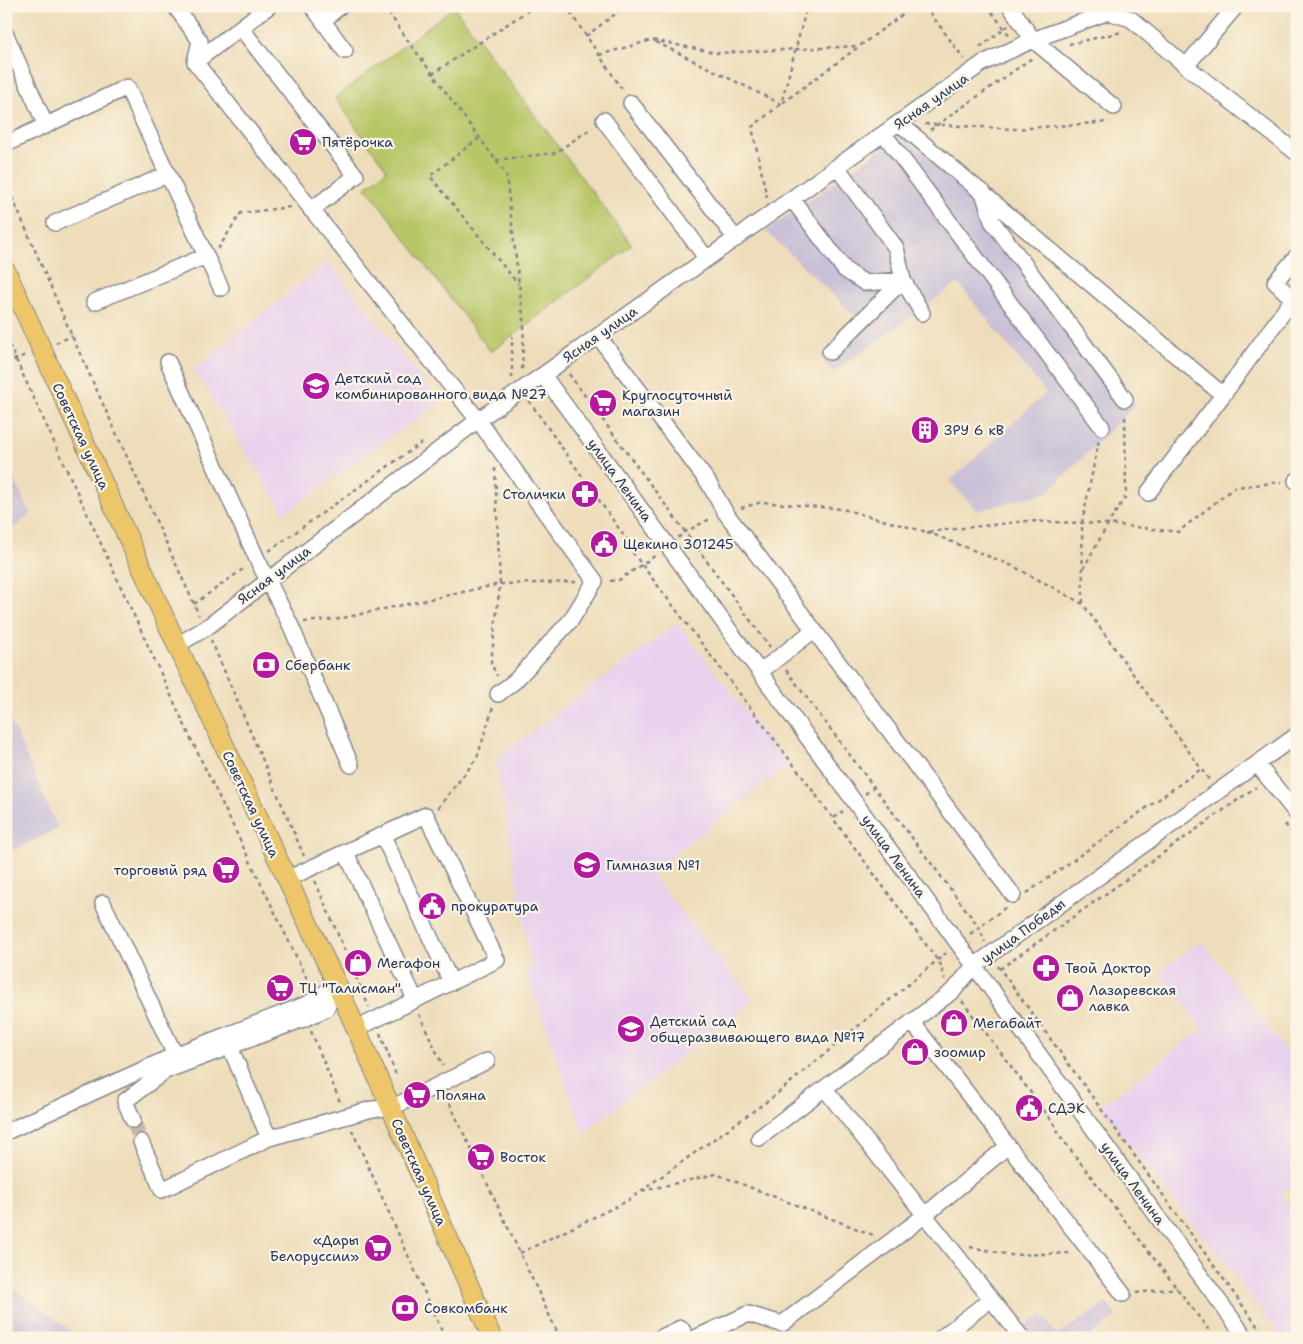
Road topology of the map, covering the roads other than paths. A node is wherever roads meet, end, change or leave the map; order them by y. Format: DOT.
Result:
graph roads {
  1 [pos="175,6"];
  2 [pos="269,6"];
  3 [pos="312,6"];
  4 [pos="340,6"];
  5 [pos="1010,6"];
  6 [pos="1236,6"];
  7 [pos="323,21"];
  8 [pos="240,28"];
  9 [pos="6,35"];
  10 [pos="1026,43"];
  11 [pos="345,50"];
  12 [pos="195,62"];
  13 [pos="1186,66"];
  14 [pos="630,103"];
  15 [pos="1115,114"];
  16 [pos="604,120"];
  17 [pos="899,123"];
  18 [pos="46,126"];
  19 [pos="884,134"];
  20 [pos="6,144"];
  21 [pos="1297,153"];
  22 [pos="837,167"];
  23 [pos="168,174"];
  24 [pos="983,192"];
  25 [pos="792,199"];
  26 [pos="309,208"];
  27 [pos="55,224"];
  28 [pos="736,239"];
  29 [pos="1297,256"];
  30 [pos="207,259"];
  31 [pos="707,259"];
  32 [pos="6,271"];
  33 [pos="903,280"];
  34 [pos="221,288"];
  35 [pos="94,302"];
  36 [pos="922,313"];
  37 [pos="598,336"];
  38 [pos="830,352"];
  39 [pos="168,362"];
  40 [pos="543,374"];
  41 [pos="1223,395"];
  42 [pos="1125,398"];
  43 [pos="478,420"];
  44 [pos="1102,427"];
  45 [pos="1148,493"];
  46 [pos="268,579"];
  47 [pos="814,630"];
  48 [pos="177,645"];
  49 [pos="760,672"];
  50 [pos="498,694"];
  51 [pos="1296,737"];
  52 [pos="1257,764"];
  53 [pos="351,765"];
  54 [pos="1297,814"];
  55 [pos="382,836"];
  56 [pos="346,853"];
  57 [pos="287,879"];
  58 [pos="1017,897"];
  59 [pos="103,903"];
  60 [pos="974,966"];
  61 [pos="451,982"];
  62 [pos="337,985"];
  63 [pos="414,1000"];
  64 [pos="307,1011"];
  65 [pos="912,1022"];
  66 [pos="356,1029"];
  67 [pos="230,1047"];
  68 [pos="174,1055"];
  69 [pos="487,1061"];
  70 [pos="825,1089"];
  71 [pos="391,1108"];
  72 [pos="132,1120"];
  73 [pos="6,1132"];
  74 [pos="270,1138"];
  75 [pos="759,1138"];
  76 [pos="142,1142"];
  77 [pos="1008,1146"];
  78 [pos="924,1216"];
  79 [pos="1123,1294"];
  80 [pos="991,1300"];
  81 [pos="492,1338"];
  82 [pos="660,1338"];
  83 [pos="687,1338"];
  84 [pos="695,1338"];
  85 [pos="941,1338"];
  86 [pos="1022,1338"];
  87 [pos="1246,1338"];
  1 -- 12 [label="street"];
  2 -- 8 [label="street"];
  3 -- 7 [label="street"];
  4 -- 7 [label="street"];
  5 -- 10 [label="street"];
  6 -- 13 [label="street"];
  7 -- 11 [label="street"];
  8 -- 12 [label="street"];
  8 -- 26 [label="street"];
  9 -- 18 [label="street"];
  10 -- 13 [label="street, Ясная улица"];
  10 -- 15 [label="street"];
  10 -- 17 [label="street, Ясная улица"];
  12 -- 26 [label="street"];
  13 -- 21 [label="street, Ясная улица"];
  14 -- 28 [label="street"];
  16 -- 31 [label="street"];
  17 -- 19 [label="street, Ясная улица"];
  17 -- 24 [label="street"];
  18 -- 20 [label="street"];
  18 -- 23 [label="street"];
  19 -- 22 [label="street, Ясная улица"];
  19 -- 44 [label="street"];
  22 -- 25 [label="street, Ясная улица"];
  22 -- 33 [label="street"];
  23 -- 27 [label="street"];
  23 -- 30 [label="street"];
  24 -- 41 [label="street"];
  24 -- 42 [label="street"];
  25 -- 28 [label="street, Ясная улица"];
  25 -- 33 [label="street"];
  26 -- 43 [label="street"];
  28 -- 31 [label="street, Ясная улица"];
  29 -- 41 [label="street"];
  30 -- 34 [label="street"];
  30 -- 35 [label="street"];
  31 -- 37 [label="street, Ясная улица"];
  32 -- 48 [label="main road, Советская улица"];
  33 -- 36 [label="street"];
  33 -- 38 [label="street"];
  37 -- 40 [label="street, Ясная улица"];
  37 -- 47 [label="street"];
  39 -- 46 [label="street"];
  40 -- 43 [label="street, Ясная улица"];
  40 -- 49 [label="street, улица Ленина"];
  41 -- 45 [label="street"];
  43 -- 46 [label="street, Ясная улица"];
  43 -- 50 [label="street"];
  46 -- 48 [label="street, Ясная улица"];
  46 -- 53 [label="street"];
  47 -- 49 [label="street"];
  47 -- 58 [label="street"];
  48 -- 57 [label="main road, Советская улица"];
  49 -- 60 [label="street, улица Ленина"];
  51 -- 52 [label="street, улица Победы"];
  52 -- 54 [label="street"];
  52 -- 60 [label="street, улица Победы"];
  55 -- 56 [label="street"];
  55 -- 61 [label="street"];
  55 -- 61 [label="street"];
  56 -- 57 [label="street"];
  56 -- 63 [label="street"];
  57 -- 62 [label="main road, Советская улица"];
  59 -- 68 [label="street"];
  60 -- 65 [label="street, улица Победы"];
  60 -- 87 [label="street, улица Ленина"];
  61 -- 63 [label="street"];
  62 -- 64 [label="street"];
  62 -- 66 [label="main road, Советская улица"];
  63 -- 66 [label="street"];
  64 -- 67 [label="street"];
  64 -- 68 [label="street"];
  65 -- 70 [label="street, улица Победы"];
  65 -- 77 [label="street"];
  66 -- 71 [label="main road, Советская улица"];
  67 -- 72 [label="street"];
  67 -- 74 [label="street"];
  68 -- 73 [label="street"];
  69 -- 71 [label="street"];
  70 -- 75 [label="street, улица Победы"];
  70 -- 78 [label="street"];
  71 -- 74 [label="street"];
  71 -- 81 [label="main road, Советская улица"];
  74 -- 76 [label="street"];
  77 -- 78 [label="street"];
  77 -- 79 [label="street"];
  78 -- 80 [label="street"];
  78 -- 84 [label="street"];
  80 -- 85 [label="street"];
  80 -- 86 [label="street"];
  82 -- 83 [label="street"];
}
